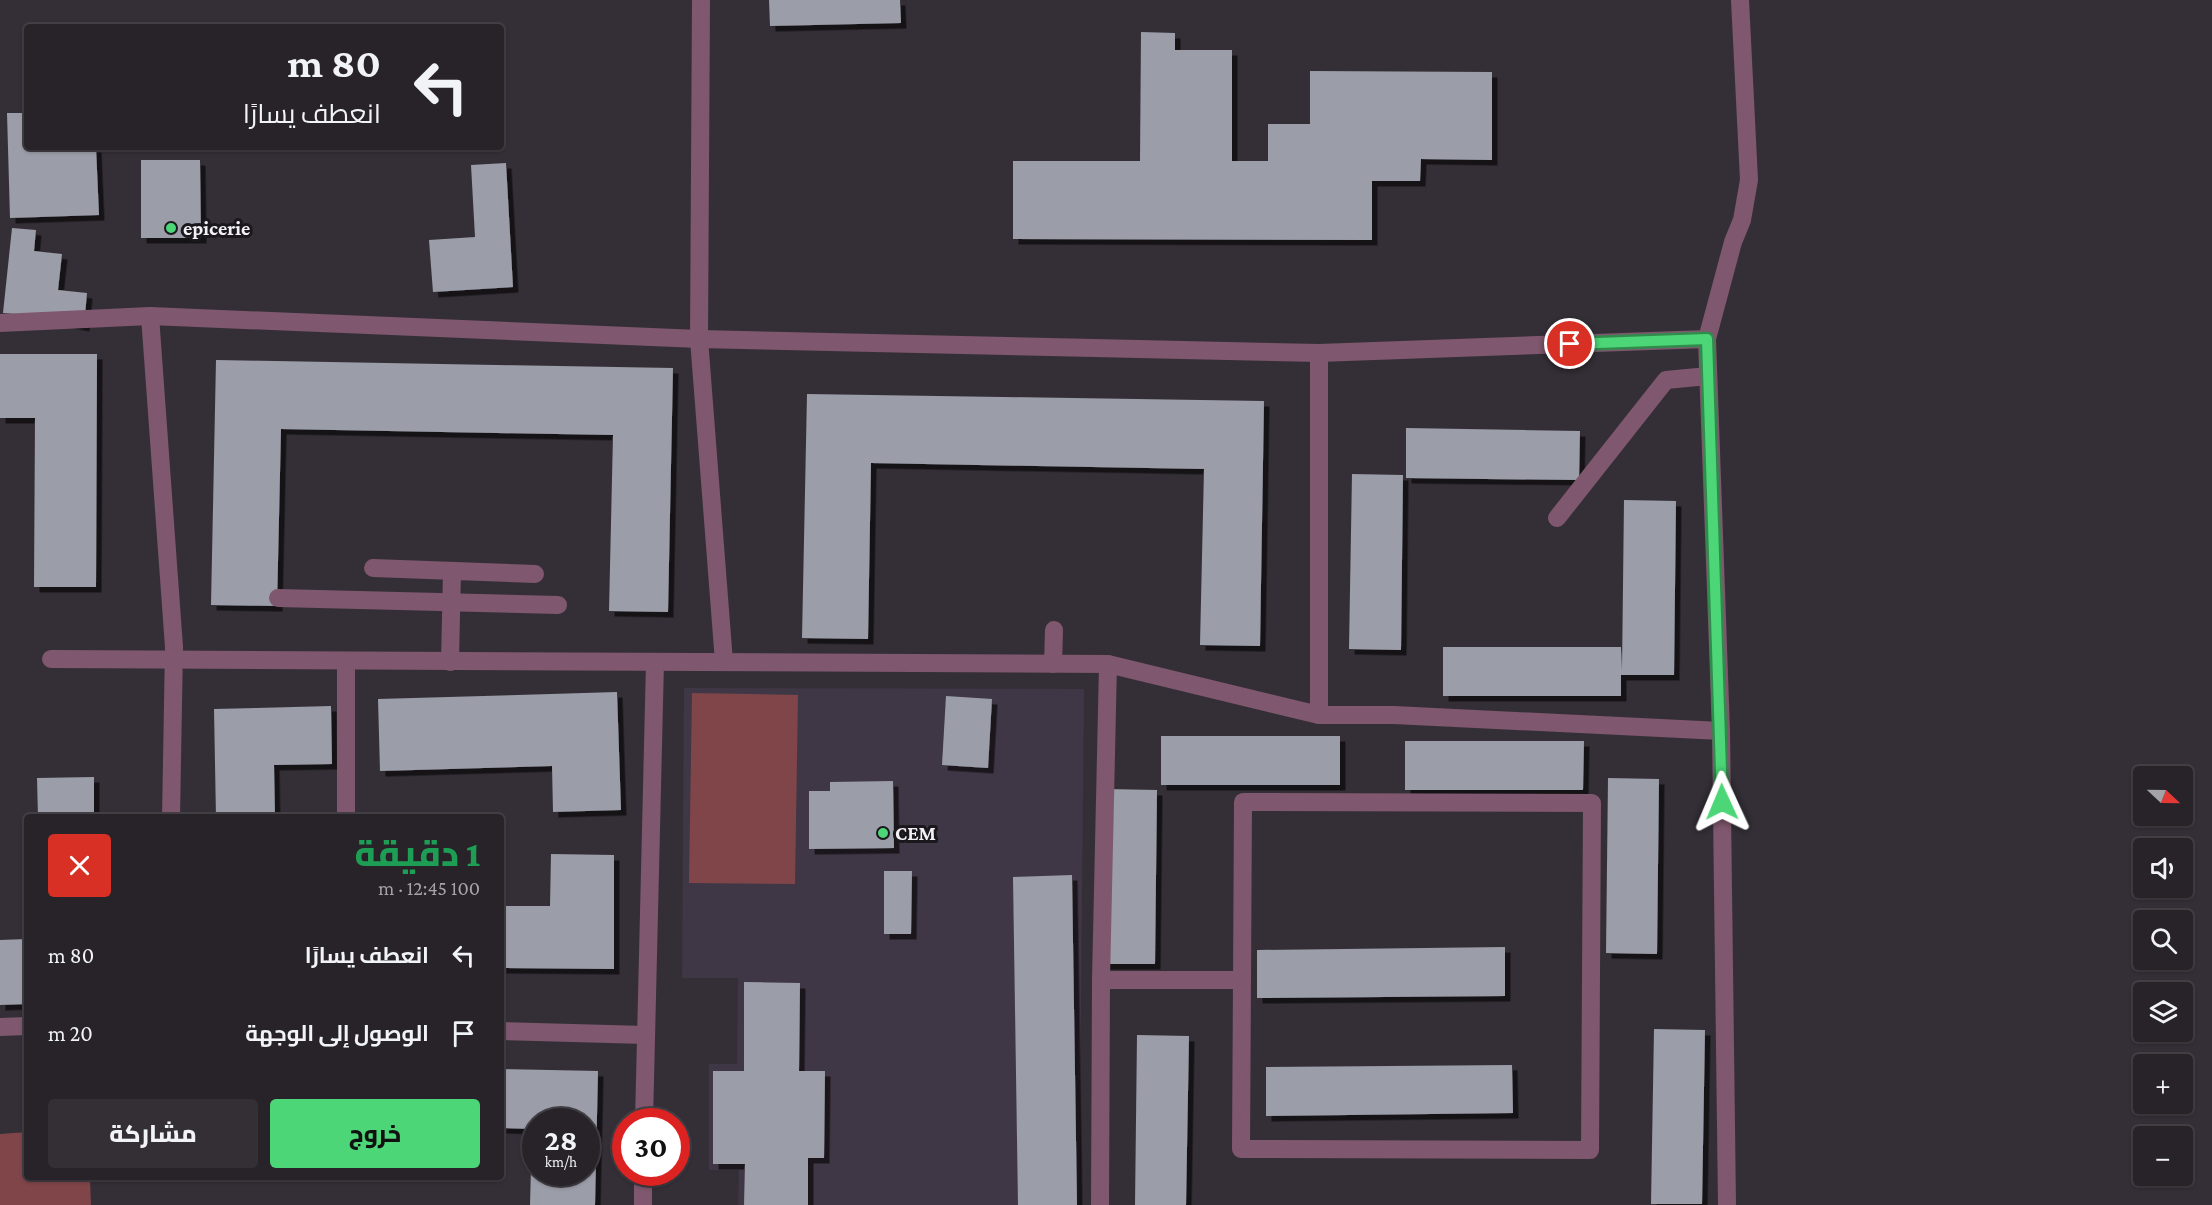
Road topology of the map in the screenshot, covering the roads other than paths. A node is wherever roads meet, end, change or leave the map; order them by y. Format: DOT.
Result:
graph roads {
  1 [pos="700,0"];
  2 [pos="1740,0"];
  3 [pos="150,316"];
  4 [pos="0,323"];
  5 [pos="699,339"];
  6 [pos="1707,339"];
  7 [pos="1319,353"];
  8 [pos="1708,376"];
  9 [pos="1557,518"];
  10 [pos="373,568"];
  11 [pos="452,571"];
  12 [pos="535,574"];
  13 [pos="279,598"];
  14 [pos="451,602"];
  15 [pos="558,605"];
  16 [pos="1054,630"];
  17 [pos="51,659"];
  18 [pos="173,660"];
  19 [pos="346,661"];
  20 [pos="450,662"];
  21 [pos="655,662"];
  22 [pos="724,662"];
  23 [pos="1053,664"];
  24 [pos="1108,664"];
  25 [pos="1319,715"];
  26 [pos="1721,731"];
  27 [pos="171,814"];
  28 [pos="346,814"];
  29 [pos="1101,980"];
  30 [pos="1242,980"];
  31 [pos="24,1026"];
  32 [pos="0,1027"];
  33 [pos="504,1031"];
  34 [pos="646,1035"];
  35 [pos="644,1108"];
  36 [pos="643,1186"];
  37 [pos="643,1205"];
  38 [pos="1100,1205"];
  39 [pos="1727,1205"];
  1 -- 5 [label="street"];
  2 -- 6 [label="street"];
  3 -- 4 [label="street"];
  3 -- 5 [label="street"];
  3 -- 18 [label="street"];
  5 -- 7 [label="street"];
  5 -- 22 [label="street"];
  6 -- 7 [label="street"];
  6 -- 8 [label="street"];
  7 -- 25 [label="street"];
  8 -- 9 [label="street"];
  8 -- 26 [label="street"];
  10 -- 11 [label="street"];
  11 -- 12 [label="street"];
  11 -- 14 [label="street"];
  13 -- 14 [label="street"];
  14 -- 15 [label="street"];
  14 -- 20 [label="street"];
  16 -- 23 [label="street"];
  17 -- 18 [label="street"];
  18 -- 19 [label="street"];
  18 -- 27 [label="street"];
  19 -- 20 [label="street"];
  19 -- 28 [label="street"];
  20 -- 21 [label="street"];
  21 -- 22 [label="street"];
  21 -- 34 [label="street"];
  22 -- 23 [label="street"];
  23 -- 24 [label="street"];
  24 -- 25 [label="street"];
  24 -- 29 [label="street"];
  25 -- 26 [label="street"];
  26 -- 39 [label="street"];
  29 -- 30 [label="street"];
  29 -- 38 [label="street"];
  30 -- 30 [label="street"];
  31 -- 32 [label="street"];
  33 -- 34 [label="street"];
  34 -- 35 [label="street"];
  36 -- 37 [label="street"];
}
